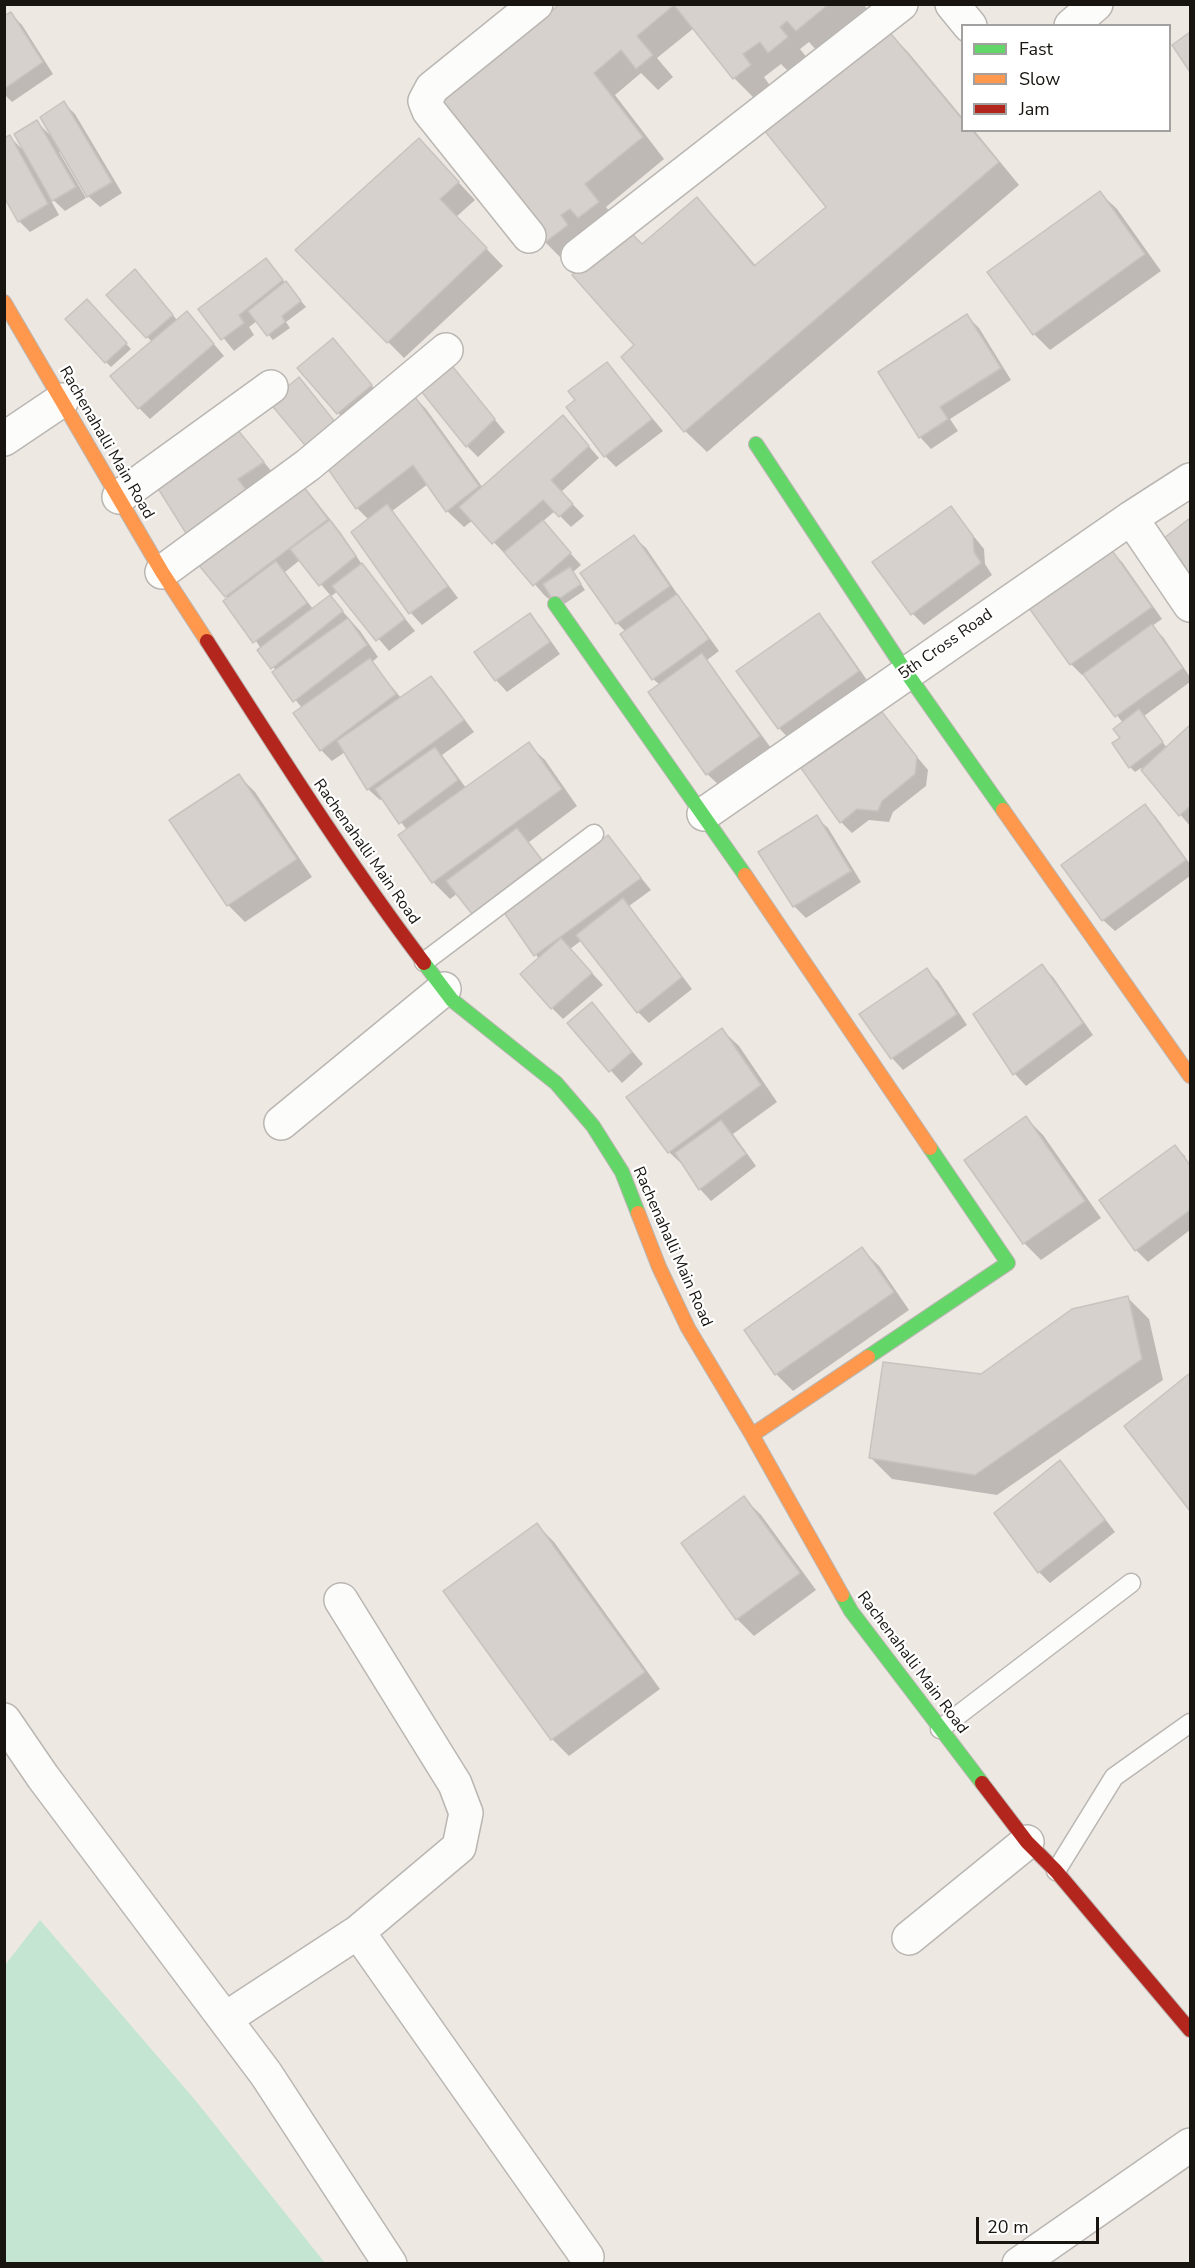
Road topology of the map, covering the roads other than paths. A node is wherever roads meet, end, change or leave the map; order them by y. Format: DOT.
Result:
graph roads {
  1 [pos="536,4"];
  2 [pos="901,4"];
  3 [pos="952,4"];
  4 [pos="1096,4"];
  5 [pos="968,24"];
  6 [pos="1073,24"];
  7 [pos="529,236"];
  8 [pos="578,256"];
  9 [pos="4,302"];
  10 [pos="446,350"];
  11 [pos="271,387"];
  12 [pos="62,400"];
  13 [pos="4,439"];
  14 [pos="756,444"];
  15 [pos="1191,480"];
  16 [pos="119,497"];
  17 [pos="1131,518"];
  18 [pos="162,572"];
  19 [pos="555,604"];
  20 [pos="1191,605"];
  21 [pos="906,672"];
  22 [pos="704,814"];
  23 [pos="594,834"];
  24 [pos="424,962"];
  25 [pos="444,989"];
  26 [pos="1191,1076"];
  27 [pos="280,1123"];
  28 [pos="752,1435"];
  29 [pos="1131,1583"];
  30 [pos="341,1600"];
  31 [pos="4,1720"];
  32 [pos="1191,1723"];
  33 [pos="940,1729"];
  34 [pos="1027,1842"];
  35 [pos="1056,1871"];
  36 [pos="358,1932"];
  37 [pos="909,1938"];
  38 [pos="225,2019"];
  39 [pos="1191,2030"];
  40 [pos="1191,2145"];
  41 [pos="587,2257"];
  42 [pos="390,2264"];
  43 [pos="1018,2264"];
  1 -- 7 [label="street"];
  2 -- 8 [label="street"];
  3 -- 5 [label="street"];
  4 -- 6 [label="street"];
  9 -- 12 [label="street, Rachenahalli Main Road"];
  10 -- 18 [label="street"];
  11 -- 16 [label="street"];
  12 -- 13 [label="street"];
  12 -- 16 [label="street, Rachenahalli Main Road"];
  14 -- 21 [label="street"];
  15 -- 17 [label="street, 5th Cross Road"];
  16 -- 18 [label="street, Rachenahalli Main Road"];
  17 -- 20 [label="street"];
  17 -- 21 [label="street, 5th Cross Road"];
  18 -- 24 [label="street, Rachenahalli Main Road"];
  19 -- 22 [label="street"];
  21 -- 22 [label="street, 5th Cross Road"];
  21 -- 26 [label="street"];
  22 -- 28 [label="street"];
  23 -- 24 [label="lane"];
  24 -- 25 [label="street, Rachenahalli Main Road"];
  25 -- 27 [label="street"];
  25 -- 28 [label="street, Rachenahalli Main Road"];
  28 -- 33 [label="street, Rachenahalli Main Road"];
  29 -- 33 [label="lane"];
  30 -- 36 [label="street"];
  31 -- 38 [label="street"];
  32 -- 35 [label="lane"];
  33 -- 34 [label="street, Rachenahalli Main Road"];
  34 -- 35 [label="street, Rachenahalli Main Road"];
  34 -- 37 [label="street"];
  35 -- 39 [label="street, Rachenahalli Main Road"];
  36 -- 38 [label="street"];
  36 -- 41 [label="street"];
  38 -- 42 [label="street"];
  40 -- 43 [label="street"];
}
